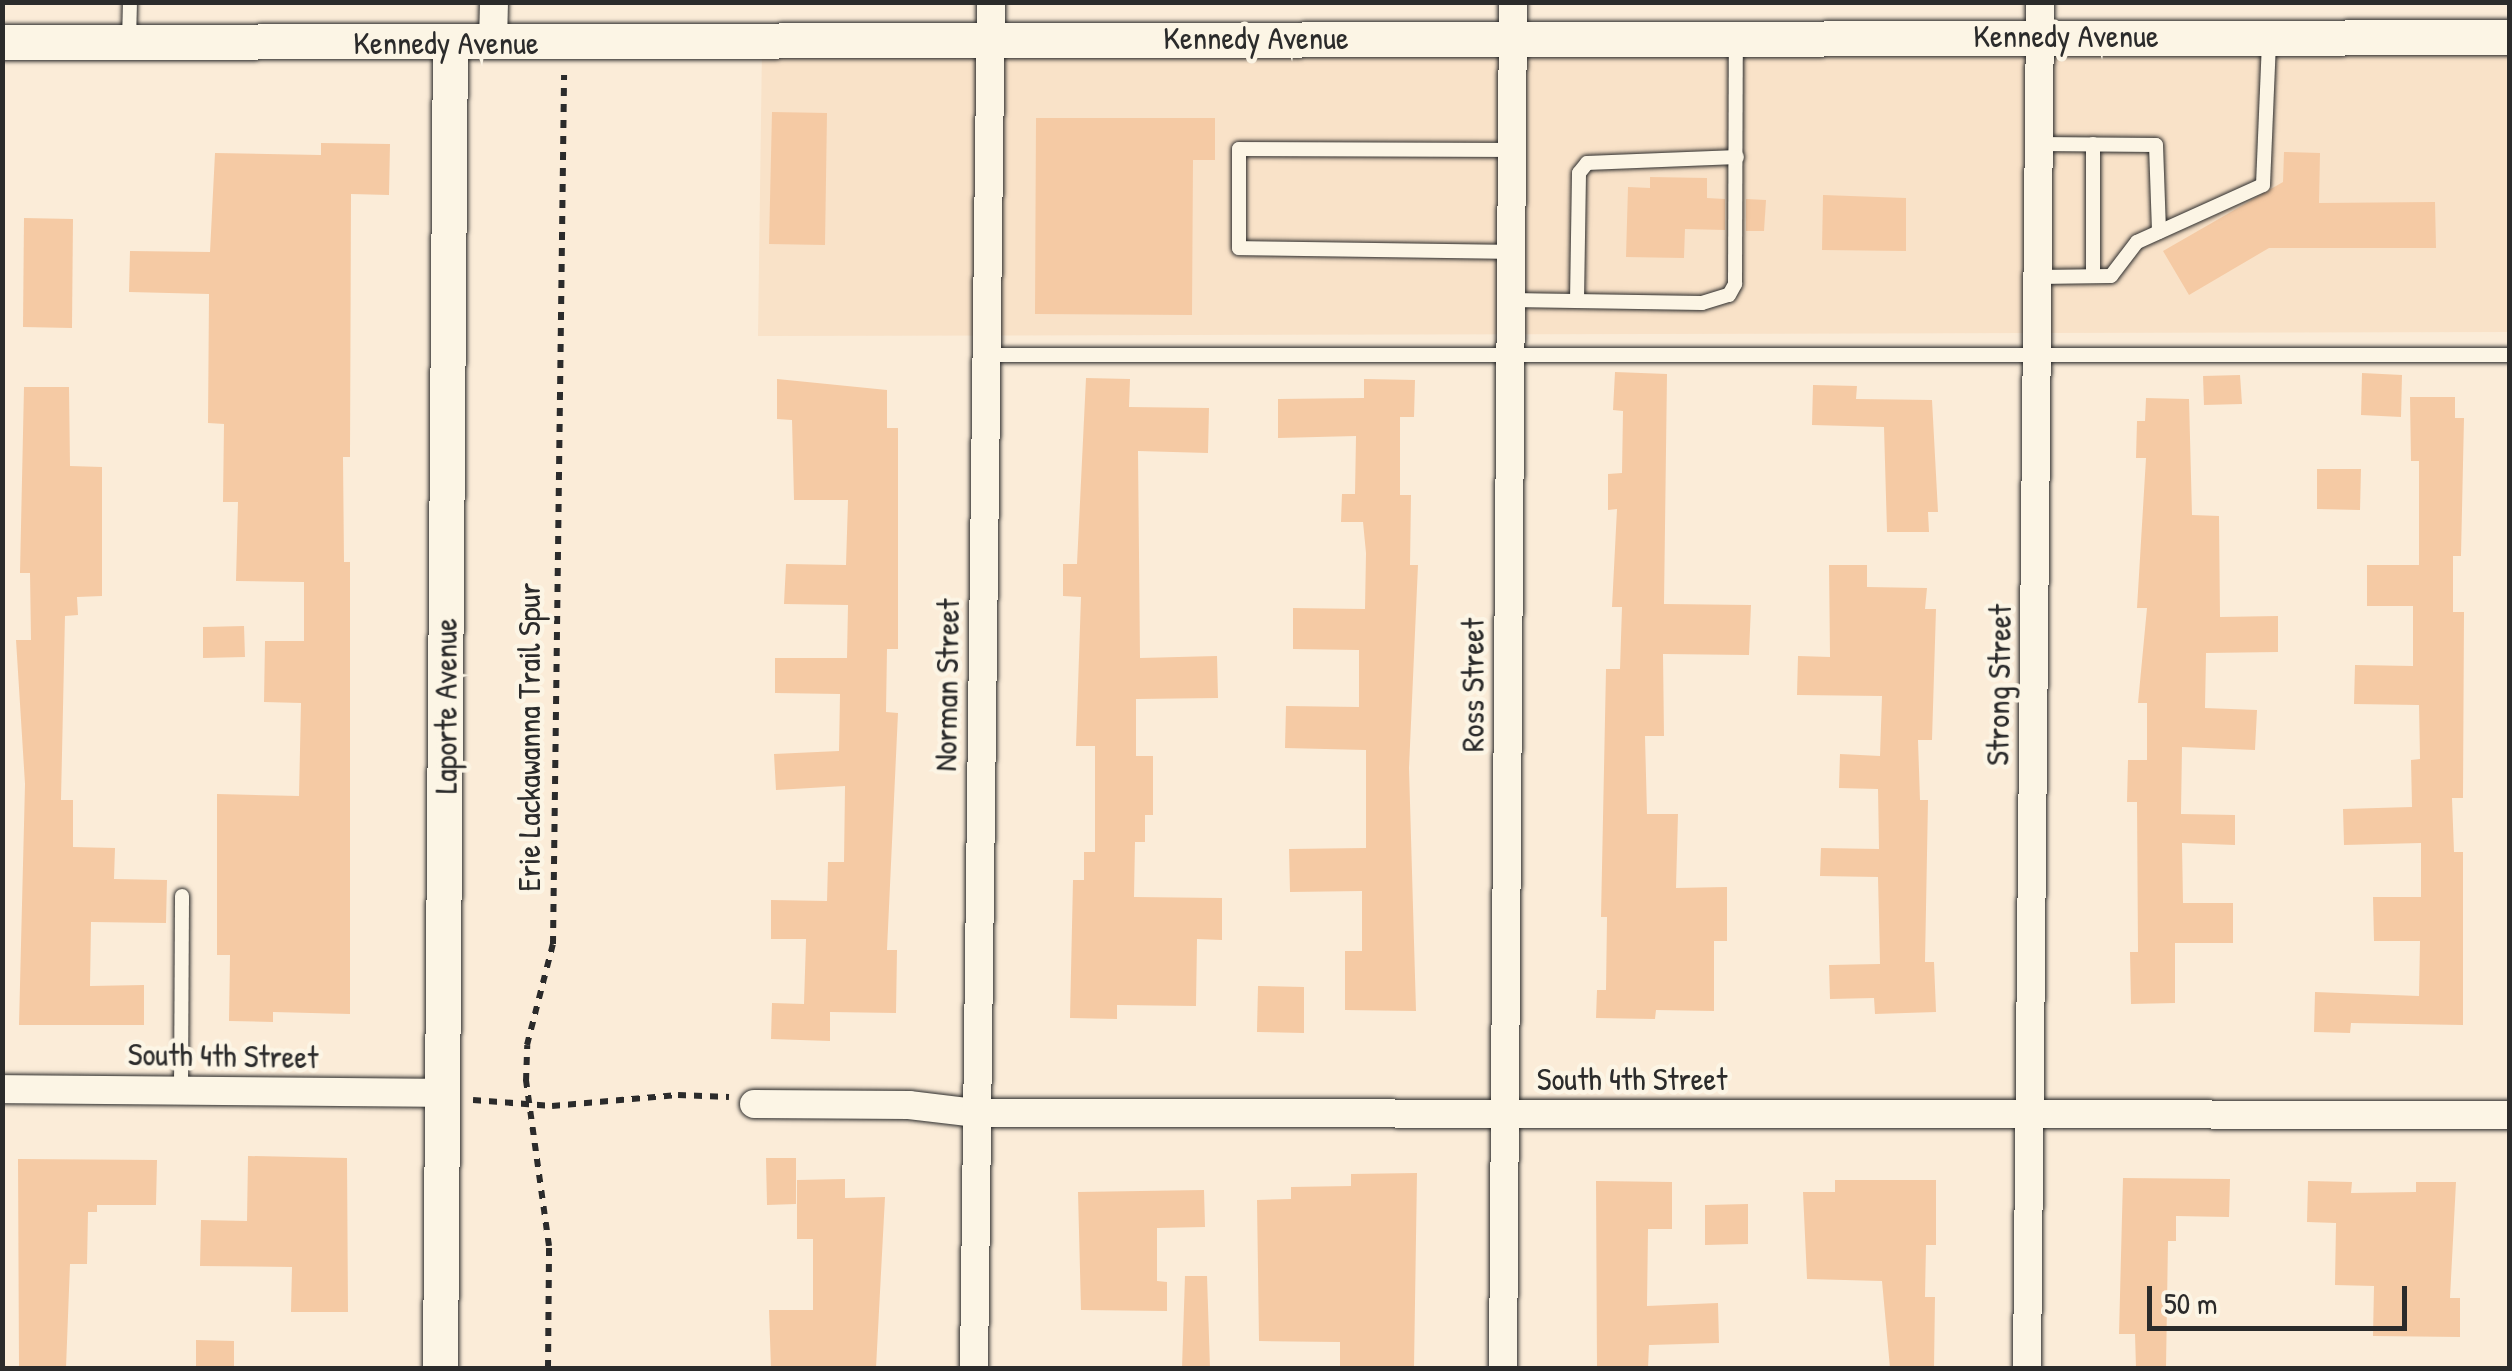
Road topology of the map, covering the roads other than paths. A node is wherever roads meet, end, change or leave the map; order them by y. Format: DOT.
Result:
graph roads {
  1 [pos="130,2"];
  2 [pos="494,2"];
  3 [pos="992,2"];
  4 [pos="1513,19"];
  5 [pos="2040,19"];
  6 [pos="1736,36"];
  7 [pos="2269,36"];
  8 [pos="2510,36"];
  9 [pos="991,40"];
  10 [pos="2,42"];
  11 [pos="129,43"];
  12 [pos="450,43"];
  13 [pos="493,43"];
  14 [pos="2039,144"];
  15 [pos="2093,144"];
  16 [pos="1512,150"];
  17 [pos="1737,157"];
  18 [pos="2159,232"];
  19 [pos="1511,252"];
  20 [pos="2093,276"];
  21 [pos="2038,277"];
  22 [pos="1511,300"];
  23 [pos="1577,302"];
  24 [pos="986,355"];
  25 [pos="2510,355"];
  26 [pos="1510,356"];
  27 [pos="2037,358"];
  28 [pos="182,896"];
  29 [pos="2,1089"];
  30 [pos="180,1091"];
  31 [pos="443,1093"];
  32 [pos="754,1104"];
  33 [pos="976,1113"];
  34 [pos="1505,1114"];
  35 [pos="2510,1115"];
  36 [pos="2030,1116"];
  37 [pos="440,1368"];
  38 [pos="974,1368"];
  39 [pos="1502,1368"];
  40 [pos="2027,1368"];
  1 -- 11 [label="lane"];
  2 -- 13 [label="street"];
  3 -- 9 [label="street, Norman Street"];
  4 -- 6 [label="street, Kennedy Avenue"];
  4 -- 9 [label="street, Kennedy Avenue"];
  4 -- 16 [label="street, Ross Street"];
  5 -- 6 [label="street, Kennedy Avenue"];
  5 -- 7 [label="street, Kennedy Avenue"];
  5 -- 14 [label="street, Strong Street"];
  6 -- 17 [label="lane"];
  7 -- 8 [label="street, Kennedy Avenue"];
  7 -- 18 [label="lane"];
  9 -- 13 [label="street, Kennedy Avenue"];
  9 -- 24 [label="street, Norman Street"];
  10 -- 11 [label="street, Kennedy Avenue"];
  11 -- 12 [label="street, Kennedy Avenue"];
  12 -- 13 [label="street, Kennedy Avenue"];
  12 -- 31 [label="street, Laporte Avenue"];
  14 -- 15 [label="lane"];
  14 -- 21 [label="street, Strong Street"];
  15 -- 18 [label="lane"];
  15 -- 20 [label="lane"];
  16 -- 19 [label="street, Ross Street"];
  16 -- 19 [label="lane"];
  17 -- 23 [label="lane"];
  17 -- 23 [label="lane"];
  18 -- 20 [label="lane"];
  19 -- 22 [label="street, Ross Street"];
  20 -- 21 [label="lane"];
  21 -- 27 [label="street, Strong Street"];
  22 -- 23 [label="lane"];
  22 -- 26 [label="street, Ross Street"];
  24 -- 26 [label="lane"];
  24 -- 33 [label="street, Norman Street"];
  25 -- 27 [label="lane"];
  26 -- 27 [label="lane"];
  26 -- 34 [label="street, Ross Street"];
  27 -- 36 [label="street, Strong Street"];
  28 -- 30 [label="lane"];
  29 -- 30 [label="street, South 4th Street"];
  30 -- 31 [label="street, South 4th Street"];
  31 -- 37 [label="street, Laporte Avenue"];
  32 -- 33 [label="street, South 4th Street"];
  33 -- 34 [label="street, South 4th Street"];
  33 -- 38 [label="street, Norman Street"];
  34 -- 36 [label="street, South 4th Street"];
  34 -- 39 [label="street, Ross Street"];
  35 -- 36 [label="street, South 4th Street"];
  36 -- 40 [label="street, Strong Street"];
}
